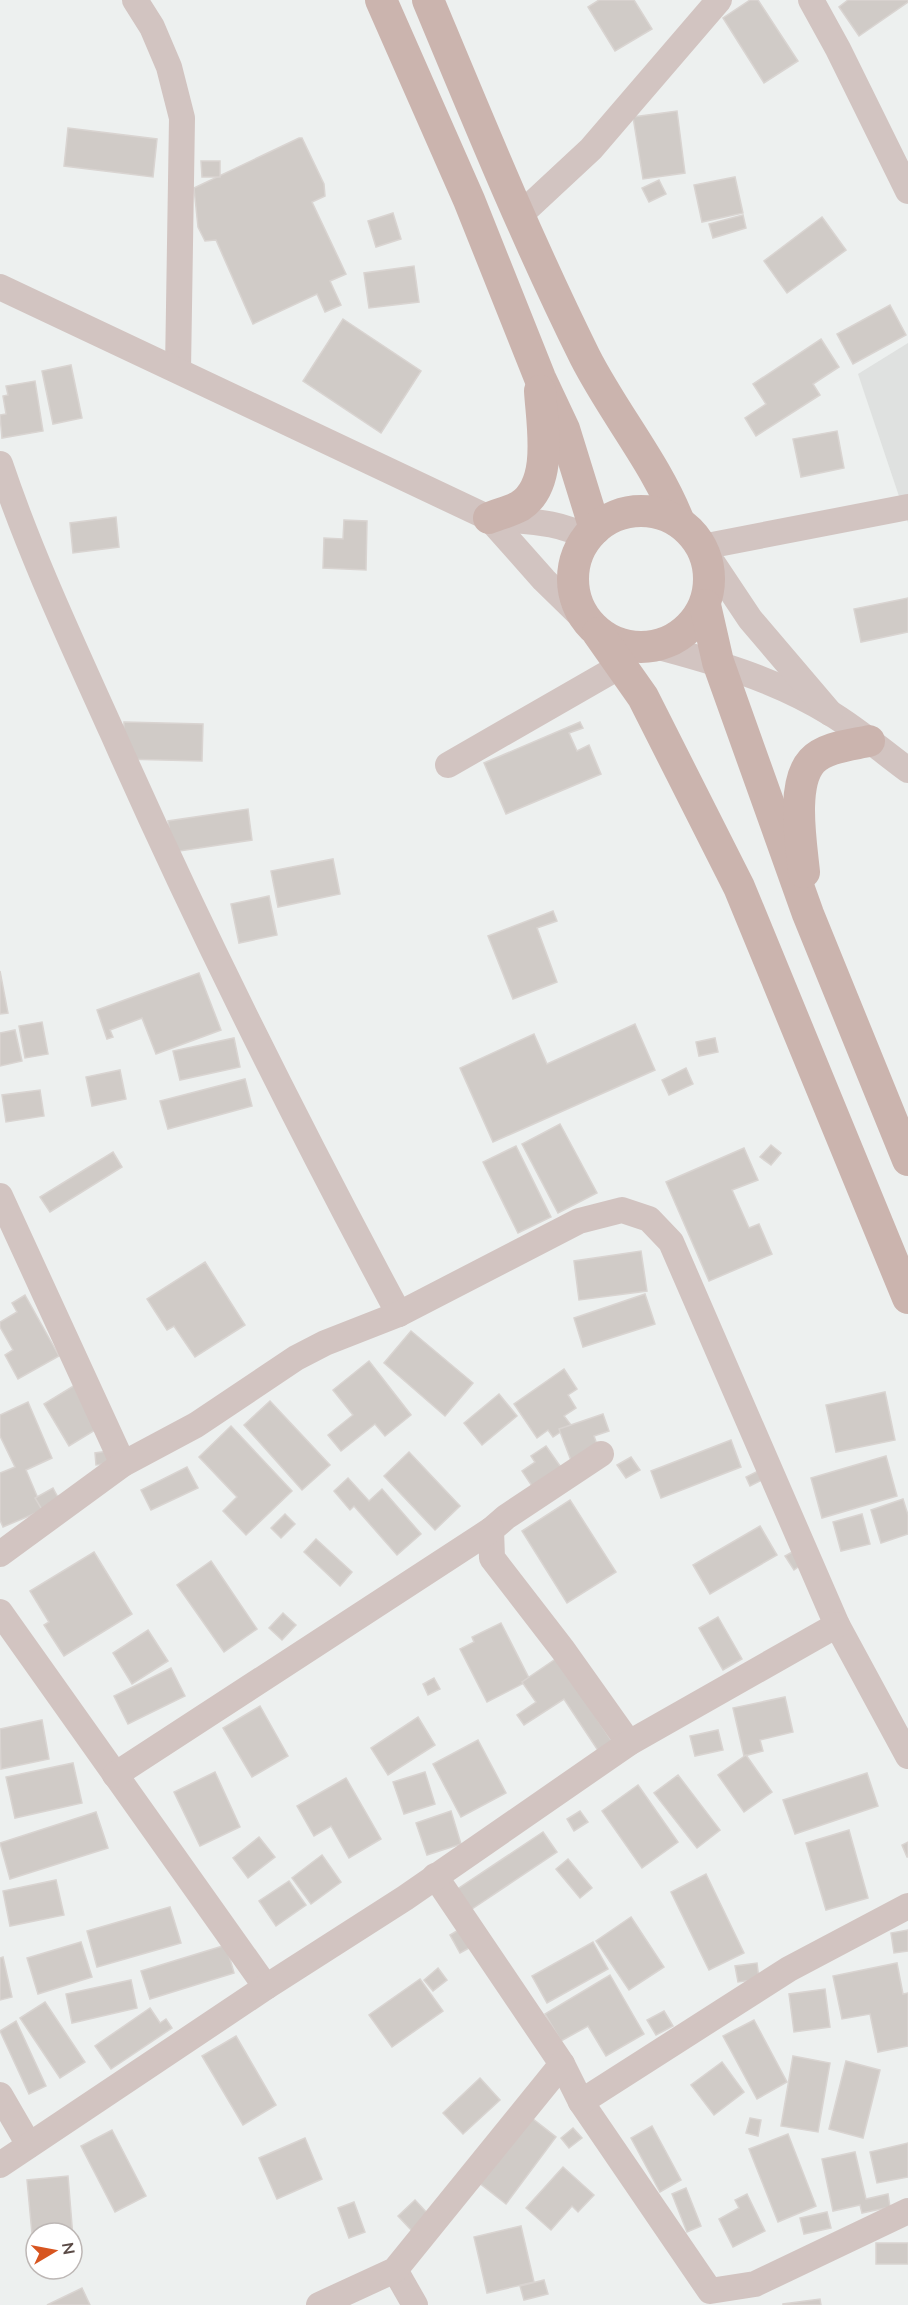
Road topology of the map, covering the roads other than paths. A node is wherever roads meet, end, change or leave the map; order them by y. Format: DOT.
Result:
graph roads {
  1 [pos="135,0"];
  2 [pos="381,0"];
  3 [pos="428,0"];
  4 [pos="719,0"];
  5 [pos="811,0"];
  6 [pos="908,192"];
  7 [pos="519,216"];
  8 [pos="0,286"];
  9 [pos="178,370"];
  10 [pos="540,378"];
  11 [pos="0,464"];
  12 [pos="908,507"];
  13 [pos="489,518"];
  14 [pos="679,522"];
  15 [pos="591,533"];
  16 [pos="702,547"];
  17 [pos="705,605"];
  18 [pos="593,628"];
  19 [pos="651,645"];
  20 [pos="717,662"];
  21 [pos="622,665"];
  22 [pos="830,712"];
  23 [pos="869,741"];
  24 [pos="448,765"];
  25 [pos="908,770"];
  26 [pos="808,914"];
  27 [pos="908,1160"];
  28 [pos="0,1196"];
  29 [pos="908,1298"];
  30 [pos="399,1314"];
  31 [pos="600,1454"];
  32 [pos="123,1464"];
  33 [pos="491,1530"];
  34 [pos="0,1554"];
  35 [pos="0,1612"];
  36 [pos="837,1625"];
  37 [pos="629,1743"];
  38 [pos="908,1756"];
  39 [pos="116,1775"];
  40 [pos="435,1876"];
  41 [pos="908,1906"];
  42 [pos="266,1987"];
  43 [pos="562,2064"];
  44 [pos="0,2095"];
  45 [pos="581,2102"];
  46 [pos="29,2145"];
  47 [pos="0,2165"];
  48 [pos="908,2211"];
  49 [pos="395,2270"];
  50 [pos="319,2305"];
  51 [pos="415,2305"];
  1 -- 9 [label="street"];
  2 -- 10 [label="main road"];
  3 -- 7 [label="main road"];
  4 -- 7 [label="street"];
  5 -- 6 [label="street"];
  7 -- 14 [label="main road"];
  8 -- 9 [label="street"];
  9 -- 13 [label="street"];
  10 -- 13 [label="main road"];
  10 -- 15 [label="main road"];
  11 -- 30 [label="street"];
  12 -- 16 [label="street"];
  13 -- 15 [label="street"];
  13 -- 18 [label="street"];
  14 -- 15 [label="main road"];
  14 -- 16 [label="main road"];
  15 -- 18 [label="main road"];
  16 -- 17 [label="main road"];
  16 -- 22 [label="street"];
  17 -- 19 [label="main road"];
  17 -- 20 [label="main road"];
  18 -- 19 [label="main road"];
  18 -- 21 [label="main road"];
  19 -- 20 [label="street"];
  20 -- 22 [label="street"];
  20 -- 26 [label="main road"];
  21 -- 24 [label="street"];
  21 -- 29 [label="main road"];
  22 -- 23 [label="street"];
  23 -- 25 [label="street"];
  23 -- 26 [label="main road"];
  26 -- 27 [label="main road"];
  28 -- 32 [label="street"];
  30 -- 32 [label="street"];
  30 -- 36 [label="street"];
  31 -- 33 [label="street"];
  32 -- 34 [label="street"];
  33 -- 37 [label="street"];
  33 -- 39 [label="street"];
  35 -- 39 [label="street"];
  36 -- 37 [label="street"];
  36 -- 38 [label="street"];
  37 -- 40 [label="street"];
  39 -- 42 [label="street"];
  40 -- 42 [label="street"];
  40 -- 43 [label="street"];
  41 -- 45 [label="street"];
  42 -- 46 [label="street"];
  43 -- 45 [label="street"];
  43 -- 49 [label="street"];
  44 -- 46 [label="street"];
  45 -- 48 [label="street"];
  46 -- 47 [label="street"];
  49 -- 50 [label="street"];
  49 -- 51 [label="street"];
}
